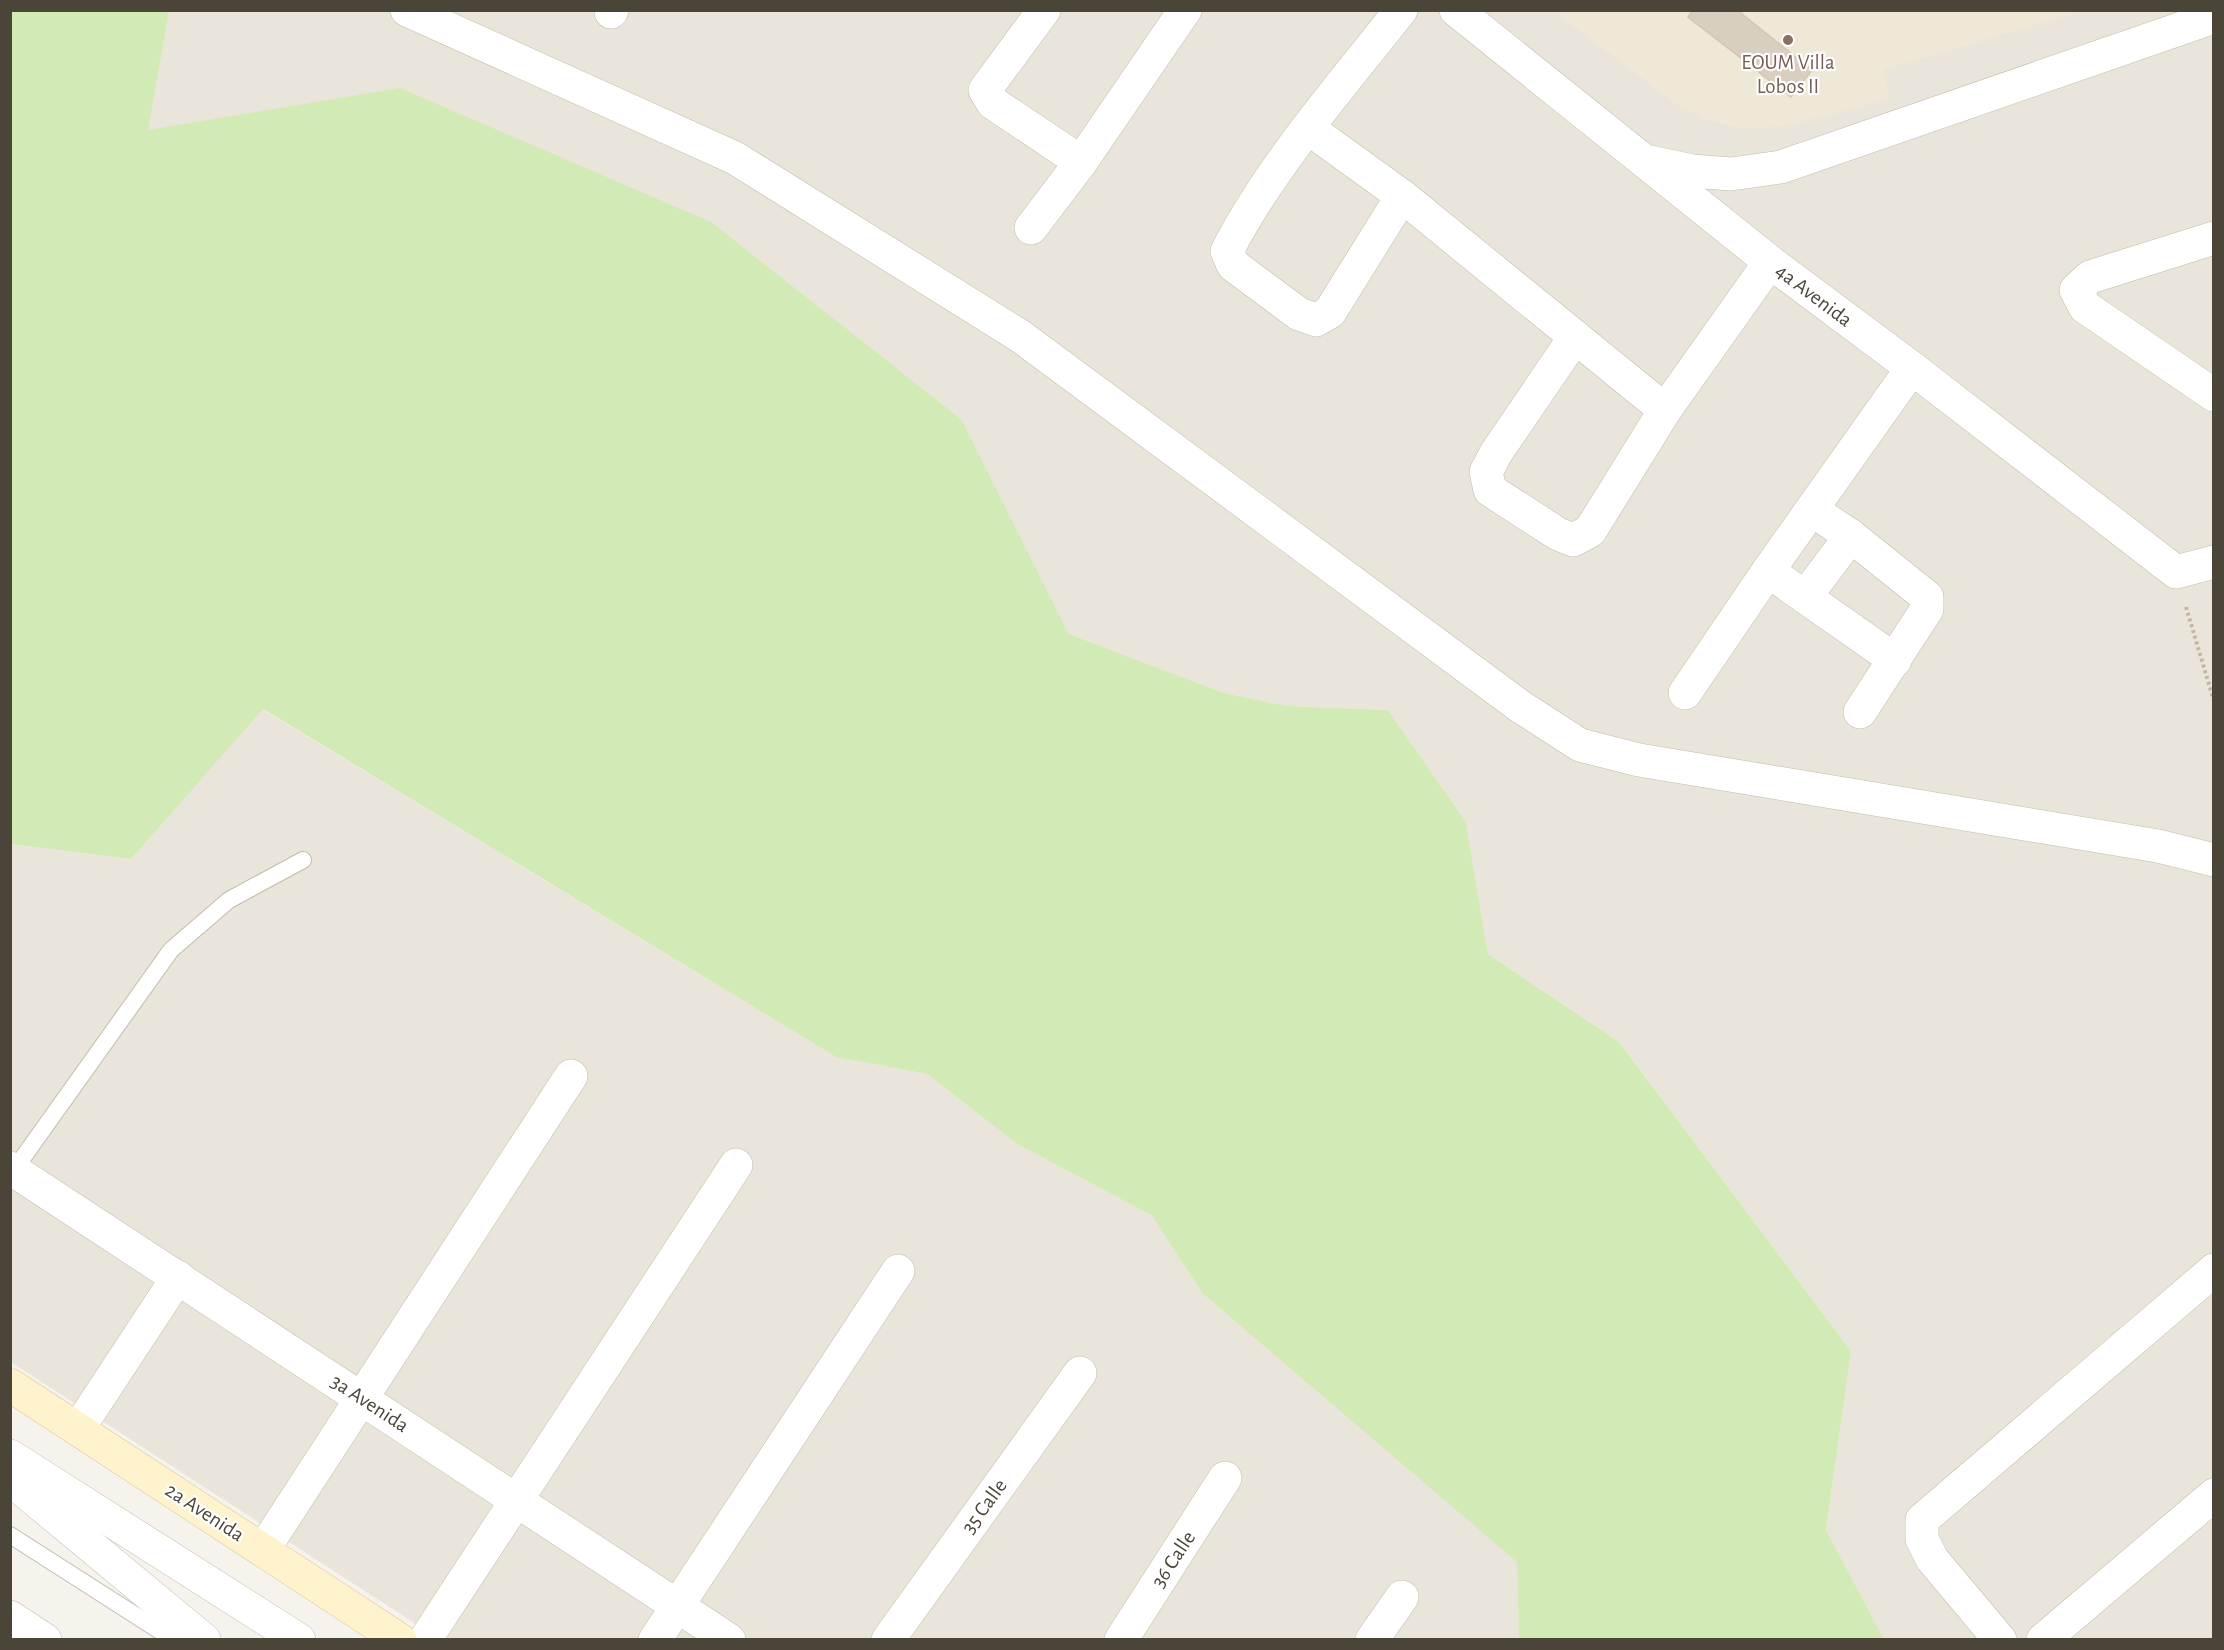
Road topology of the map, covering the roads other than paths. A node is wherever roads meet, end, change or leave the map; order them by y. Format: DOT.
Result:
graph roads {
  1 [pos="407,10"];
  2 [pos="1044,10"];
  3 [pos="1401,10"];
  4 [pos="1456,10"];
  5 [pos="1172,16"];
  6 [pos="2214,17"];
  7 [pos="1308,128"];
  8 [pos="1645,161"];
  9 [pos="1081,162"];
  10 [pos="1402,196"];
  11 [pos="1031,228"];
  12 [pos="2214,238"];
  13 [pos="1770,262"];
  14 [pos="1575,337"];
  15 [pos="1912,368"];
  16 [pos="2214,395"];
  17 [pos="1665,410"];
  18 [pos="1812,510"];
  19 [pos="1851,536"];
  20 [pos="2214,562"];
  21 [pos="1768,571"];
  22 [pos="1805,597"];
  23 [pos="1895,660"];
  24 [pos="1685,693"];
  25 [pos="1860,712"];
  26 [pos="303,860"];
  27 [pos="2214,860"];
  28 [pos="571,1077"];
  29 [pos="736,1165"];
  30 [pos="12,1169"];
  31 [pos="2214,1270"];
  32 [pos="898,1271"];
  33 [pos="178,1277"];
  34 [pos="1080,1373"];
  35 [pos="10,1385"];
  36 [pos="361,1396"];
  37 [pos="78,1429"];
  38 [pos="10,1456"];
  39 [pos="1225,1478"];
  40 [pos="10,1479"];
  41 [pos="2214,1495"];
  42 [pos="518,1499"];
  43 [pos="10,1535"];
  44 [pos="263,1550"];
  45 [pos="1402,1597"];
  46 [pos="677,1607"];
  47 [pos="10,1617"];
  48 [pos="45,1640"];
  49 [pos="174,1640"];
  50 [pos="204,1640"];
  51 [pos="299,1640"];
  52 [pos="400,1640"];
  53 [pos="425,1640"];
  54 [pos="655,1640"];
  55 [pos="729,1640"];
  56 [pos="888,1640"];
  57 [pos="1121,1640"];
  58 [pos="1372,1640"];
  59 [pos="2000,1640"];
  60 [pos="2043,1640"];
  1 -- 27 [label="street"];
  2 -- 9 [label="street"];
  3 -- 7 [label="street"];
  4 -- 8 [label="street, 4a Avenida"];
  5 -- 9 [label="street"];
  6 -- 8 [label="street"];
  7 -- 10 [label="street"];
  7 -- 10 [label="street"];
  8 -- 13 [label="street, 4a Avenida"];
  9 -- 11 [label="street"];
  10 -- 14 [label="street"];
  12 -- 16 [label="street"];
  13 -- 15 [label="street, 4a Avenida"];
  13 -- 17 [label="street"];
  14 -- 17 [label="street"];
  14 -- 17 [label="street"];
  15 -- 18 [label="street"];
  15 -- 20 [label="street, 4a Avenida"];
  18 -- 19 [label="street"];
  18 -- 21 [label="street"];
  19 -- 22 [label="street"];
  19 -- 23 [label="street"];
  21 -- 22 [label="street"];
  21 -- 24 [label="street"];
  22 -- 23 [label="street"];
  23 -- 25 [label="street"];
  26 -- 30 [label="lane"];
  28 -- 36 [label="street"];
  29 -- 42 [label="street"];
  30 -- 33 [label="street, 3a Avenida"];
  31 -- 59 [label="street"];
  32 -- 46 [label="street"];
  33 -- 36 [label="street, 3a Avenida"];
  33 -- 37 [label="street"];
  34 -- 56 [label="street, 35 Calle"];
  35 -- 37 [label="main road, 2a Avenida"];
  36 -- 42 [label="street, 3a Avenida"];
  36 -- 44 [label="street"];
  37 -- 44 [label="main road, 2a Avenida"];
  38 -- 51 [label="street"];
  39 -- 57 [label="street, 36 Calle"];
  40 -- 50 [label="street"];
  41 -- 60 [label="street"];
  42 -- 46 [label="street, 3a Avenida"];
  42 -- 53 [label="street"];
  43 -- 49 [label="lane"];
  44 -- 52 [label="main road, 2a Avenida"];
  45 -- 58 [label="street"];
  46 -- 54 [label="street"];
  46 -- 55 [label="street, 3a Avenida"];
  47 -- 48 [label="street"];
}
